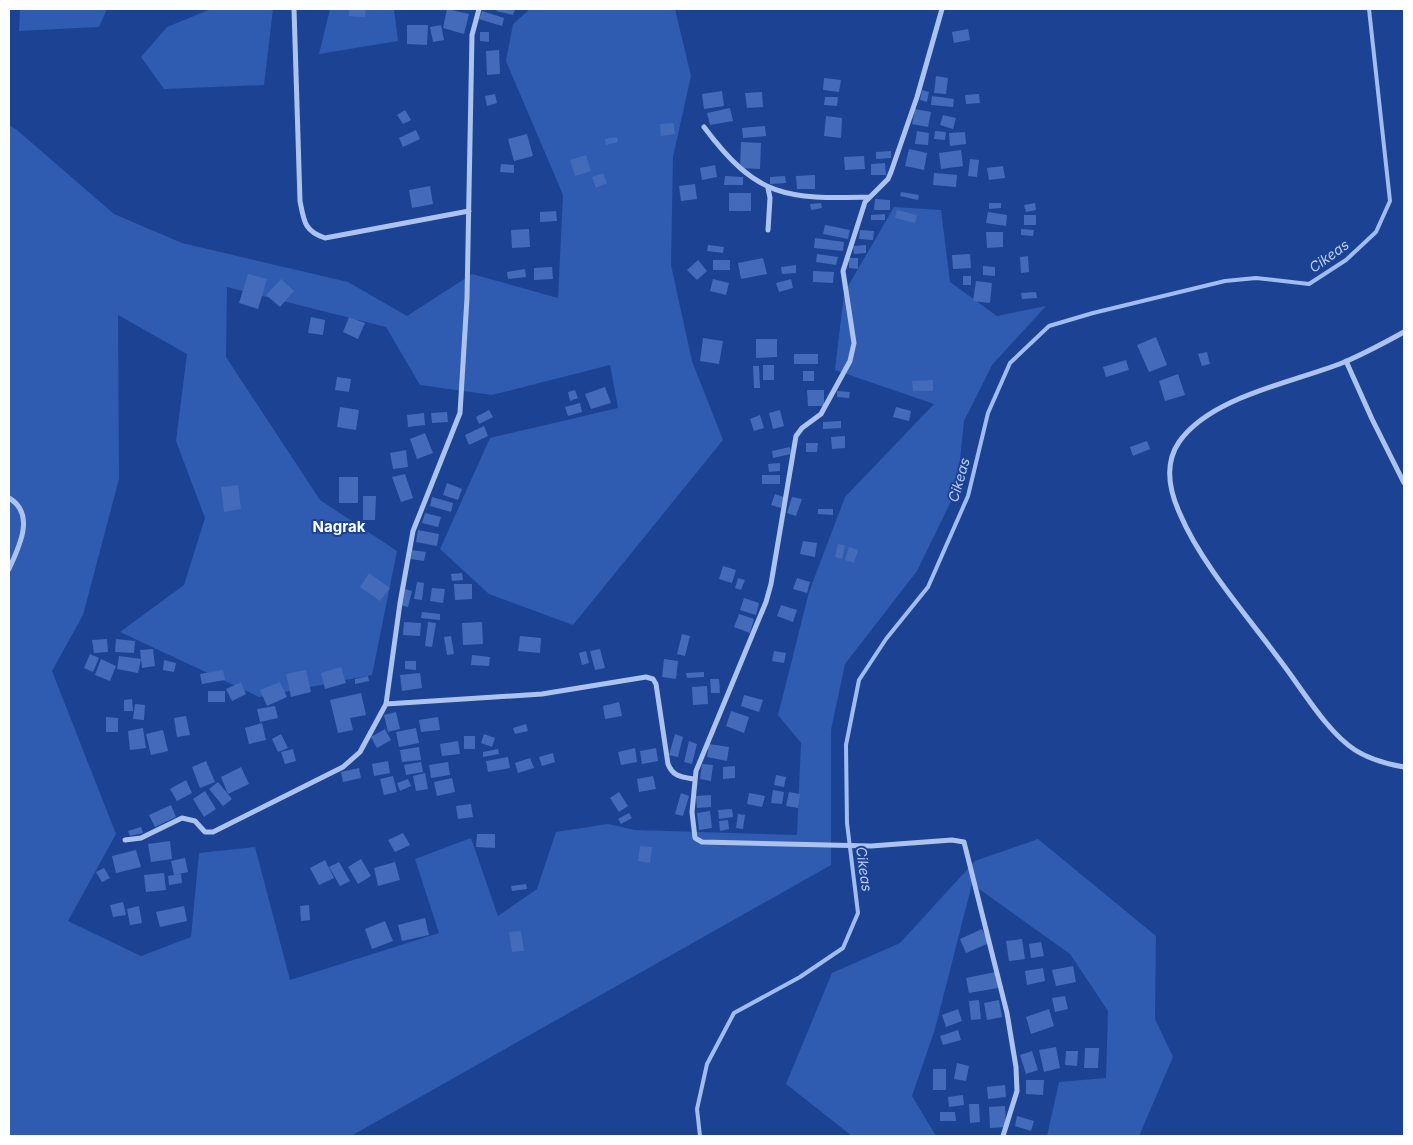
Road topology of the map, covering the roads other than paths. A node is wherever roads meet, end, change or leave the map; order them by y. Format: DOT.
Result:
graph roads {
  1 [pos="294,9"];
  2 [pos="479,9"];
  3 [pos="942,9"];
  4 [pos="704,127"];
  5 [pos="768,188"];
  6 [pos="870,197"];
  7 [pos="469,211"];
  8 [pos="768,230"];
  9 [pos="1404,332"];
  10 [pos="1346,361"];
  11 [pos="1404,483"];
  12 [pos="9,498"];
  13 [pos="9,569"];
  14 [pos="386,704"];
  15 [pos="1404,767"];
  16 [pos="694,779"];
  17 [pos="125,840"];
  18 [pos="1003,1136"];
  1 -- 7 [label="street"];
  2 -- 7 [label="street"];
  3 -- 6 [label="street"];
  4 -- 5 [label="street"];
  5 -- 6 [label="street"];
  5 -- 8 [label="street"];
  6 -- 16 [label="street"];
  7 -- 14 [label="street"];
  9 -- 10 [label="street"];
  10 -- 11 [label="street"];
  10 -- 15 [label="street"];
  12 -- 13 [label="street"];
  14 -- 16 [label="street"];
  14 -- 17 [label="street"];
  16 -- 18 [label="street"];
}
